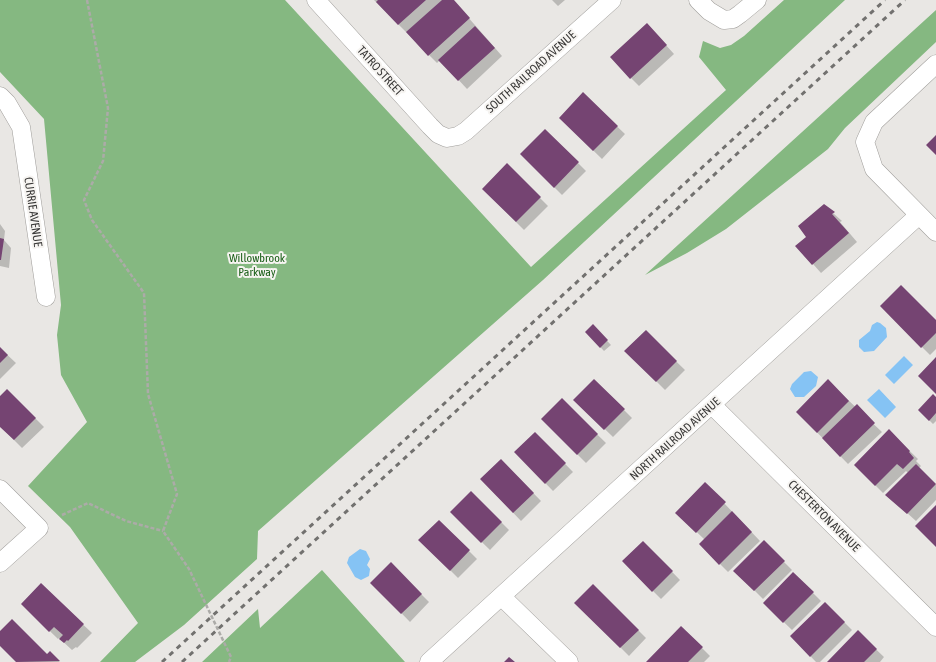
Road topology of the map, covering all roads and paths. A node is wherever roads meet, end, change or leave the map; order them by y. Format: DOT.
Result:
graph roads {
  1 [pos="87,0"];
  2 [pos="316,0"];
  3 [pos="612,0"];
  4 [pos="698,0"];
  5 [pos="757,0"];
  6 [pos="936,64"];
  7 [pos="0,96"];
  8 [pos="447,138"];
  9 [pos="919,215"];
  10 [pos="936,232"];
  11 [pos="46,297"];
  12 [pos="712,405"];
  13 [pos="0,490"];
  14 [pos="62,515"];
  15 [pos="163,531"];
  16 [pos="0,564"];
  17 [pos="502,597"];
  18 [pos="936,627"];
  19 [pos="229,662"];
  20 [pos="429,662"];
  21 [pos="569,662"];
  1 -- 15 [label="path"];
  2 -- 8 [label="street, TATRO STREET"];
  3 -- 8 [label="street, SOUTH RAILROAD AVENUE"];
  4 -- 5 [label="street"];
  6 -- 9 [label="street"];
  7 -- 11 [label="street, CURRIE AVENUE"];
  9 -- 10 [label="street"];
  9 -- 12 [label="street, NORTH RAILROAD AVENUE"];
  12 -- 17 [label="street, NORTH RAILROAD AVENUE"];
  12 -- 18 [label="street, CHESTERTON AVENUE"];
  13 -- 16 [label="street"];
  14 -- 15 [label="path"];
  15 -- 19 [label="path"];
  17 -- 20 [label="street, NORTH RAILROAD AVENUE"];
  17 -- 21 [label="street"];
}
